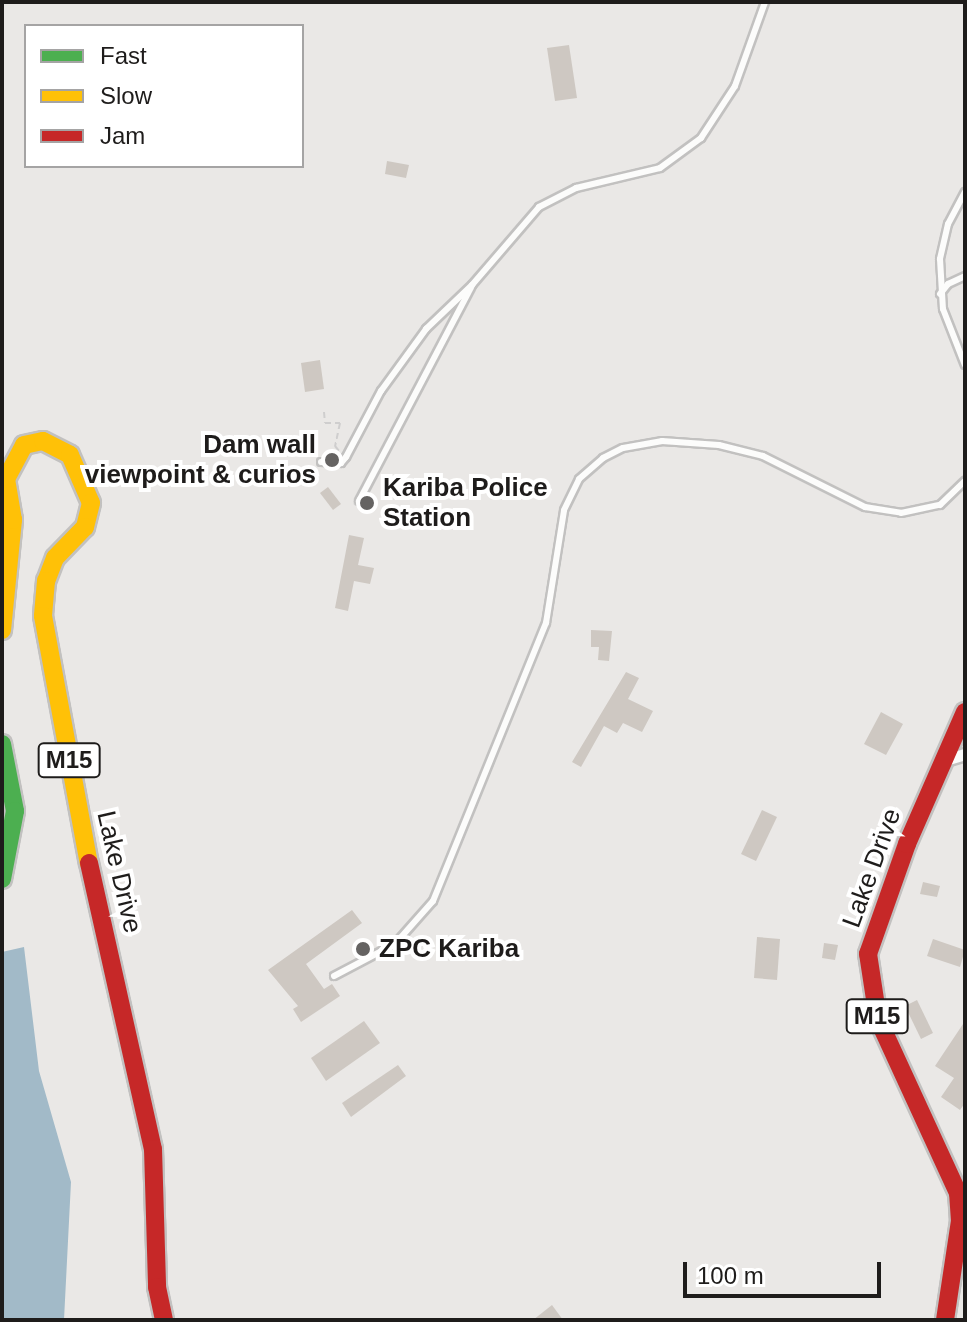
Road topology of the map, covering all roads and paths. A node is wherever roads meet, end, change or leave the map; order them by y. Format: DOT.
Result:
graph roads {
  1 [pos="765,2"];
  2 [pos="965,192"];
  3 [pos="965,276"];
  4 [pos="472,285"];
  5 [pos="940,294"];
  6 [pos="965,365"];
  7 [pos="324,412"];
  8 [pos="321,462"];
  9 [pos="341,463"];
  10 [pos="965,481"];
  11 [pos="359,501"];
  12 [pos="2,630"];
  13 [pos="965,712"];
  14 [pos="2,744"];
  15 [pos="965,754"];
  16 [pos="942,762"];
  17 [pos="6,776"];
  18 [pos="2,879"];
  19 [pos="334,976"];
  20 [pos="164,1320"];
  21 [pos="945,1320"];
  1 -- 4 [label="lane"];
  2 -- 5 [label="lane"];
  3 -- 5 [label="lane"];
  4 -- 9 [label="lane"];
  4 -- 11 [label="lane"];
  5 -- 6 [label="lane"];
  7 -- 9 [label="path"];
  8 -- 9 [label="lane"];
  10 -- 19 [label="lane"];
  12 -- 20 [label="main road, Lake Drive / M15"];
  13 -- 16 [label="main road, Lake Drive / M15"];
  14 -- 17 [label="main road, M15"];
  15 -- 16 [label="street"];
  16 -- 21 [label="main road, Lake Drive / M15"];
  17 -- 18 [label="main road, M15"];
}
